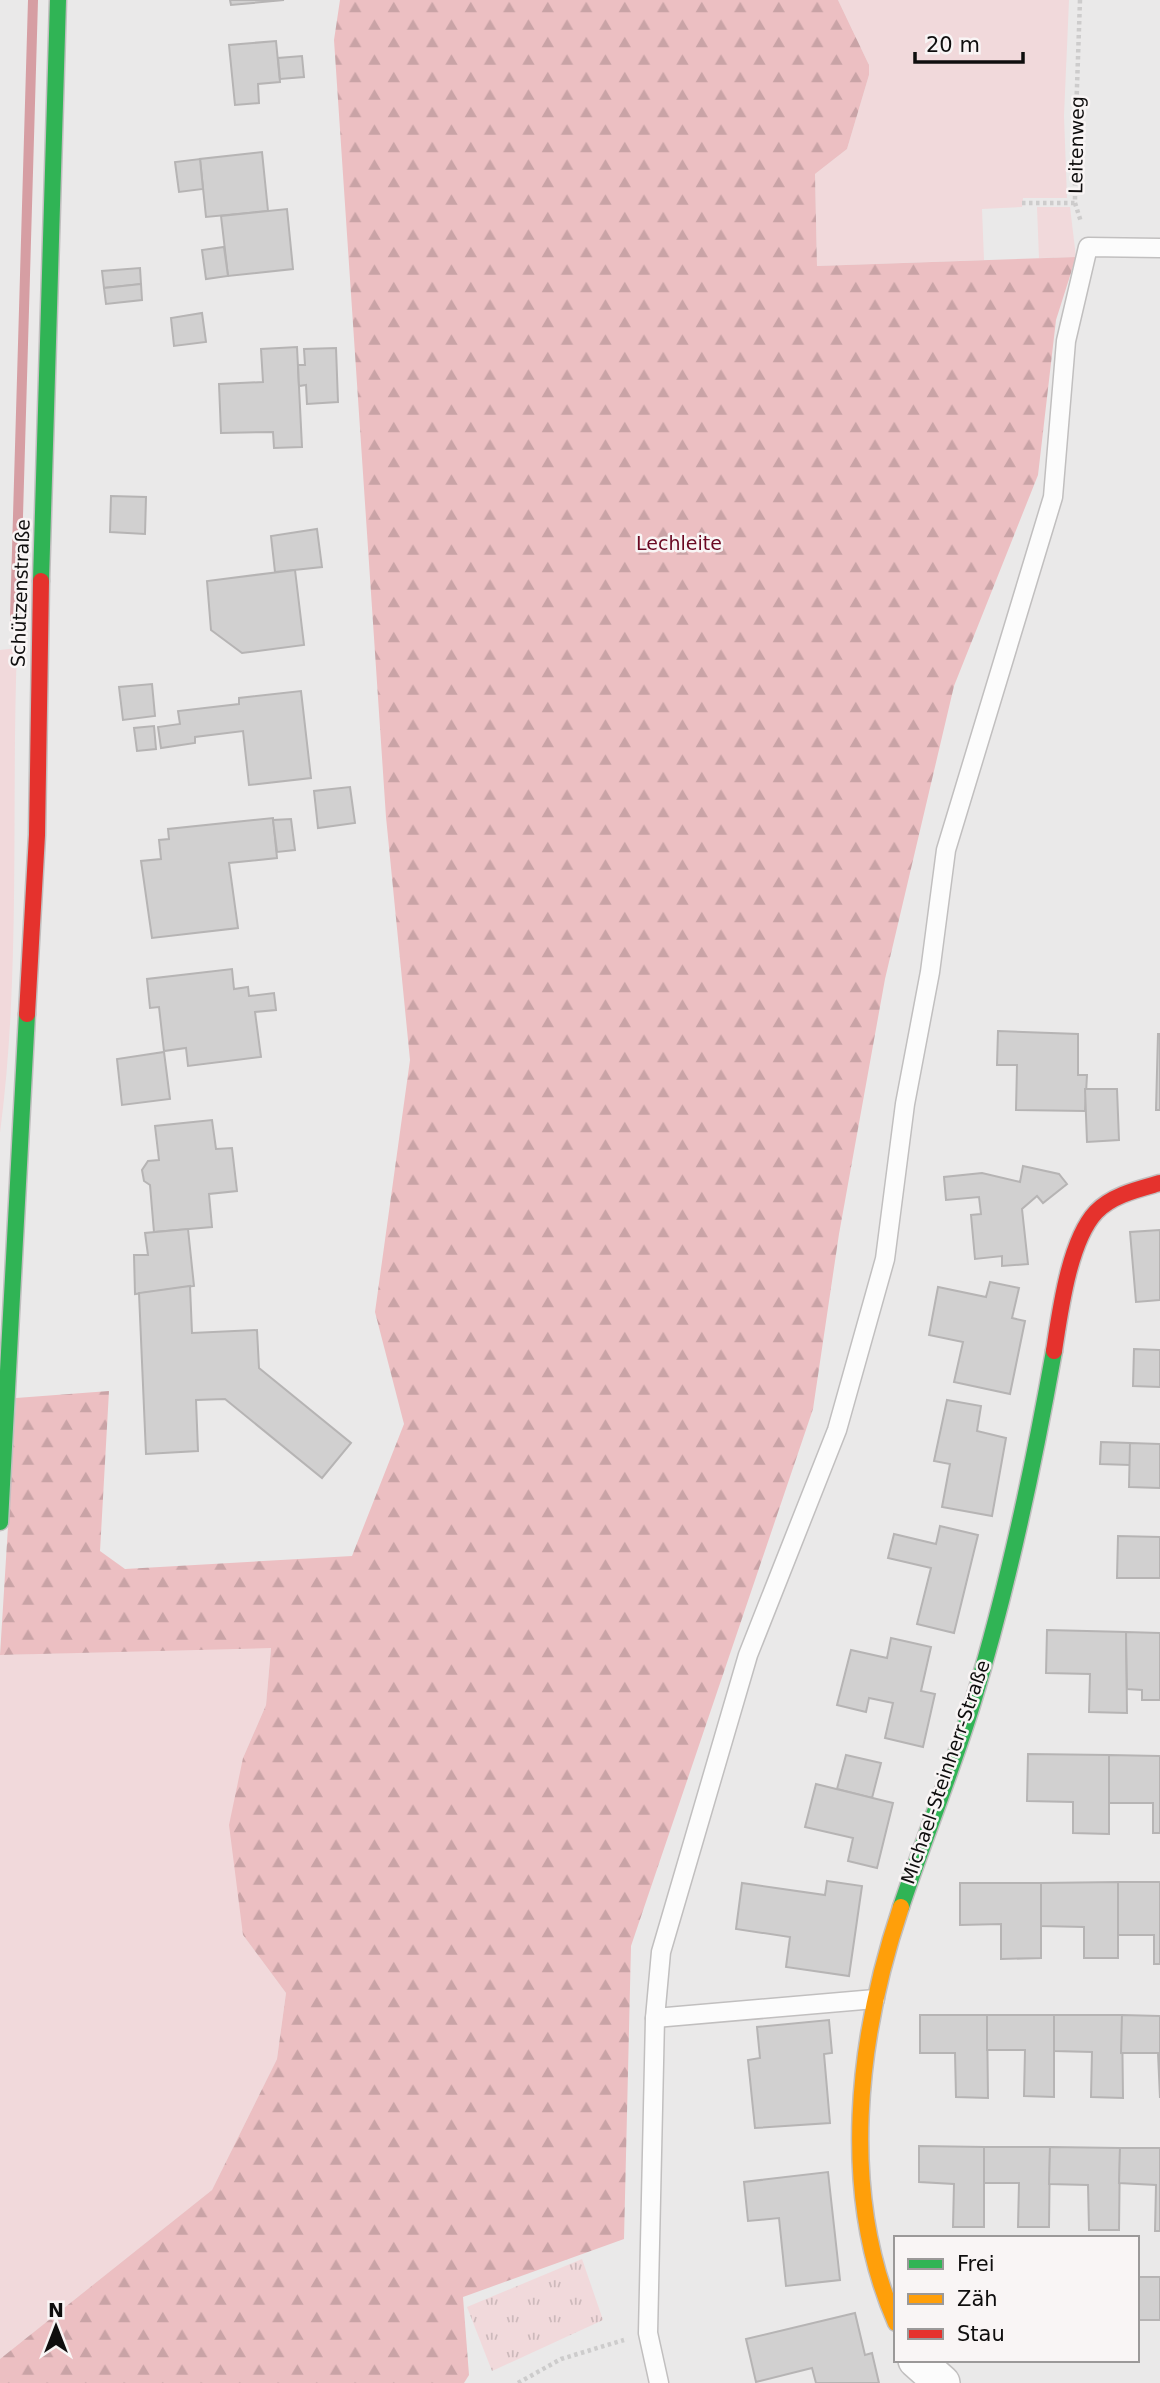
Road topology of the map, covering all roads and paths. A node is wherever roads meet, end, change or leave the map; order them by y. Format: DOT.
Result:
graph roads {
  1 [pos="58,0"];
  2 [pos="1080,0"];
  3 [pos="1022,203"];
  4 [pos="1075,203"];
  5 [pos="1088,247"];
  6 [pos="1160,248"];
  7 [pos="1160,1183"];
  8 [pos="0,1522"];
  9 [pos="875,1998"];
  10 [pos="654,2018"];
  11 [pos="894,2320"];
  12 [pos="648,2333"];
  13 [pos="918,2362"];
  14 [pos="518,2383"];
  15 [pos="659,2383"];
  16 [pos="942,2383"];
  1 -- 8 [label="street, Schützenstraße"];
  2 -- 4 [label="path, Leitenweg"];
  3 -- 4 [label="path"];
  4 -- 5 [label="path, Leitenweg"];
  5 -- 6 [label="lane"];
  5 -- 10 [label="lane"];
  7 -- 9 [label="street, Michael-Steinherr-Straße"];
  9 -- 10 [label="lane"];
  9 -- 11 [label="street, Michael-Steinherr-Straße"];
  10 -- 12 [label="lane"];
  12 -- 14 [label="path"];
  12 -- 15 [label="lane"];
  13 -- 16 [label="street"];
}
